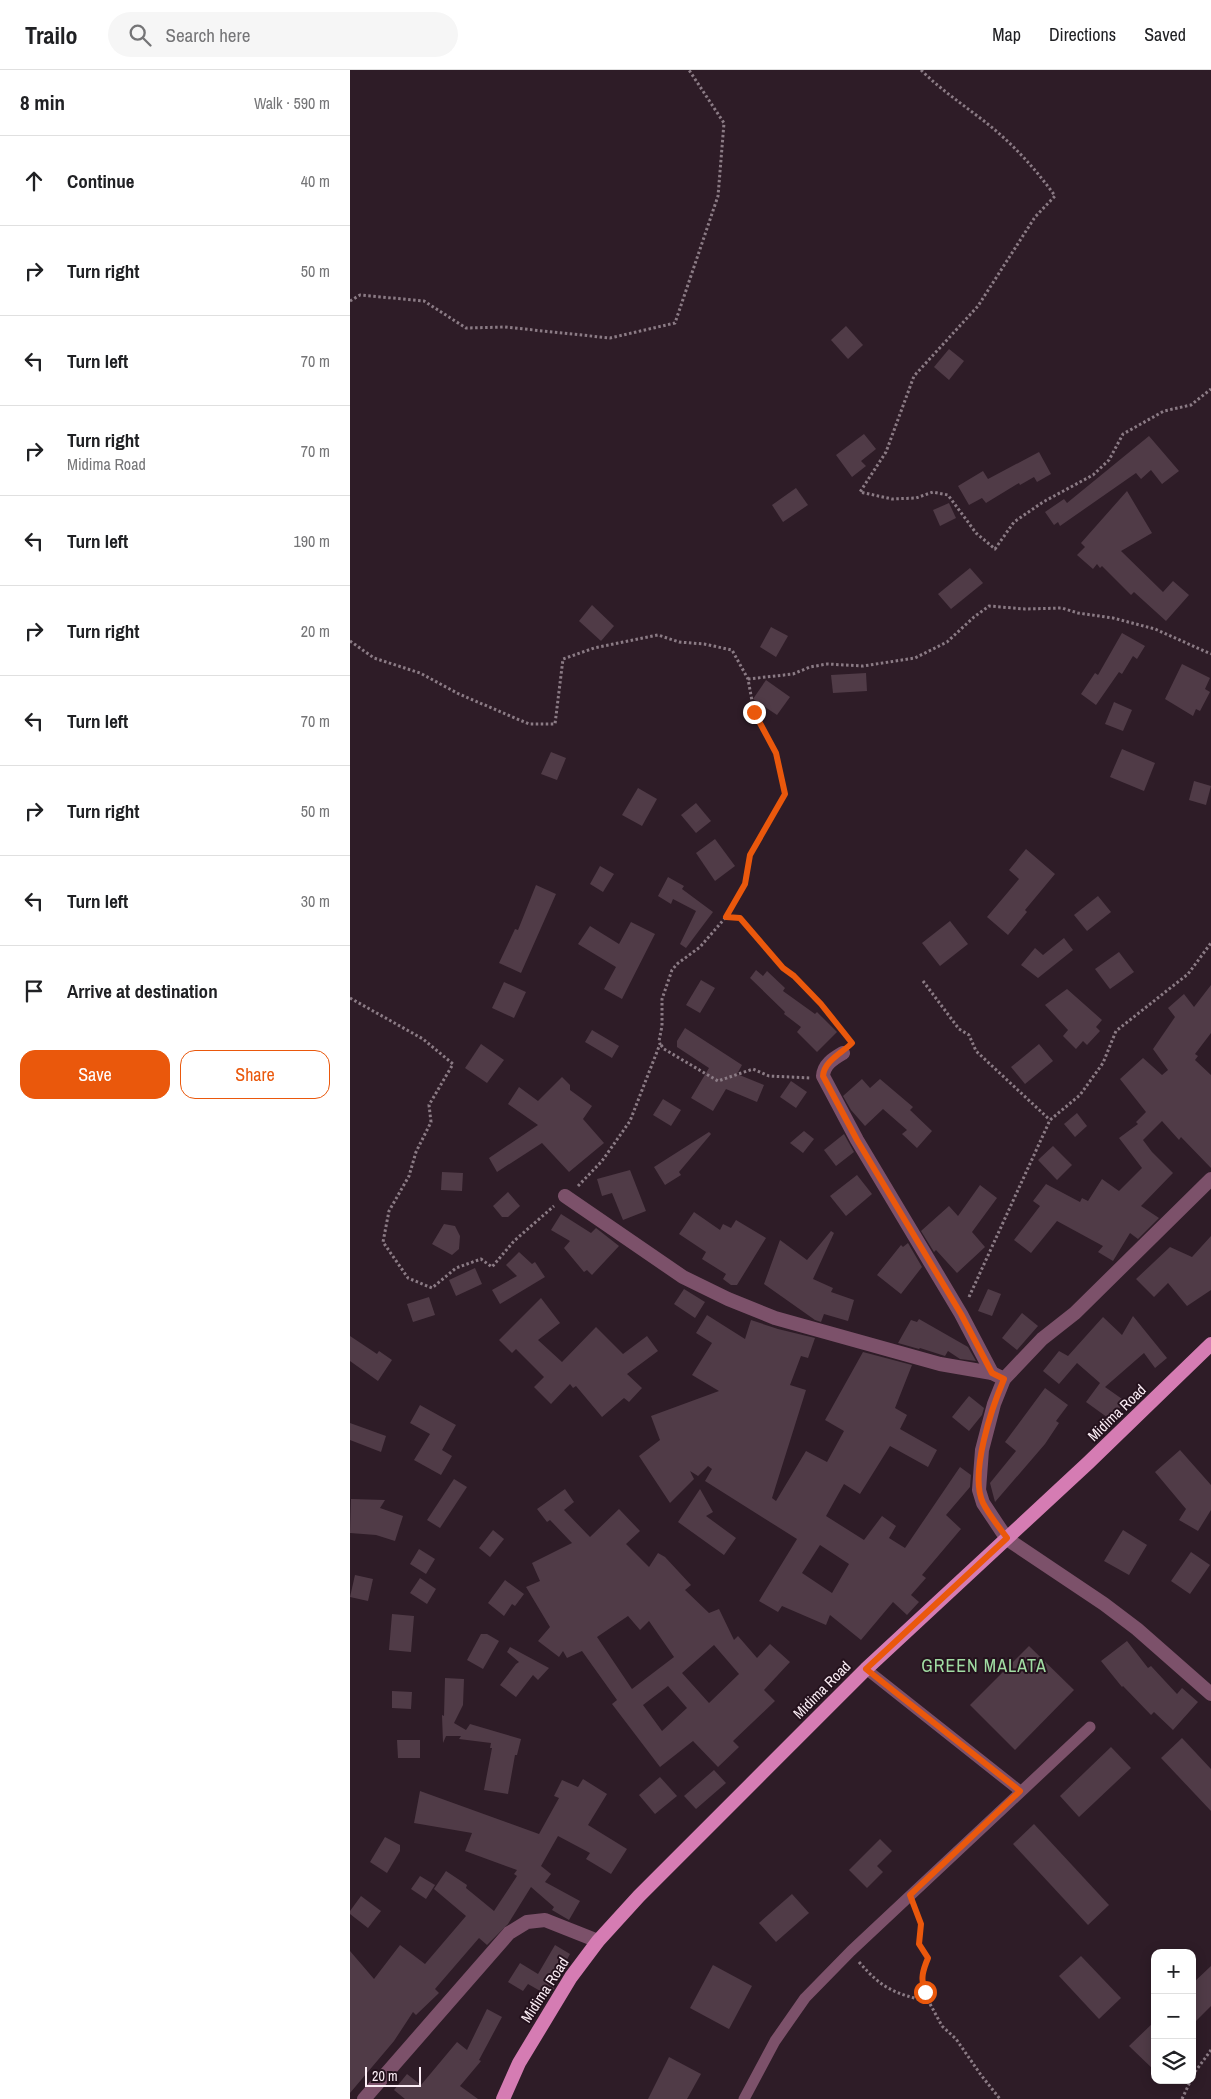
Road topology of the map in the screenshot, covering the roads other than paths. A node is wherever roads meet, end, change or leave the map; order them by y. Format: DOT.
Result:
graph roads {
  1 [pos="843,1053"];
  2 [pos="1211,1179"];
  3 [pos="565,1196"];
  4 [pos="1211,1344"];
  5 [pos="998,1376"];
  6 [pos="1007,1538"];
  7 [pos="866,1669"];
  8 [pos="1211,1694"];
  9 [pos="1090,1727"];
  10 [pos="1020,1791"];
  11 [pos="598,1941"];
  12 [pos="364,2099"];
  13 [pos="503,2099"];
  14 [pos="744,2099"];
  1 -- 5 [label="street"];
  2 -- 5 [label="street"];
  3 -- 5 [label="street"];
  4 -- 6 [label="main road, Midima Road"];
  5 -- 6 [label="street"];
  6 -- 7 [label="main road, Midima Road"];
  6 -- 8 [label="street"];
  7 -- 10 [label="lane"];
  7 -- 11 [label="main road, Midima Road"];
  9 -- 10 [label="lane"];
  10 -- 14 [label="lane"];
  11 -- 12 [label="street"];
  11 -- 13 [label="main road, Midima Road"];
}
